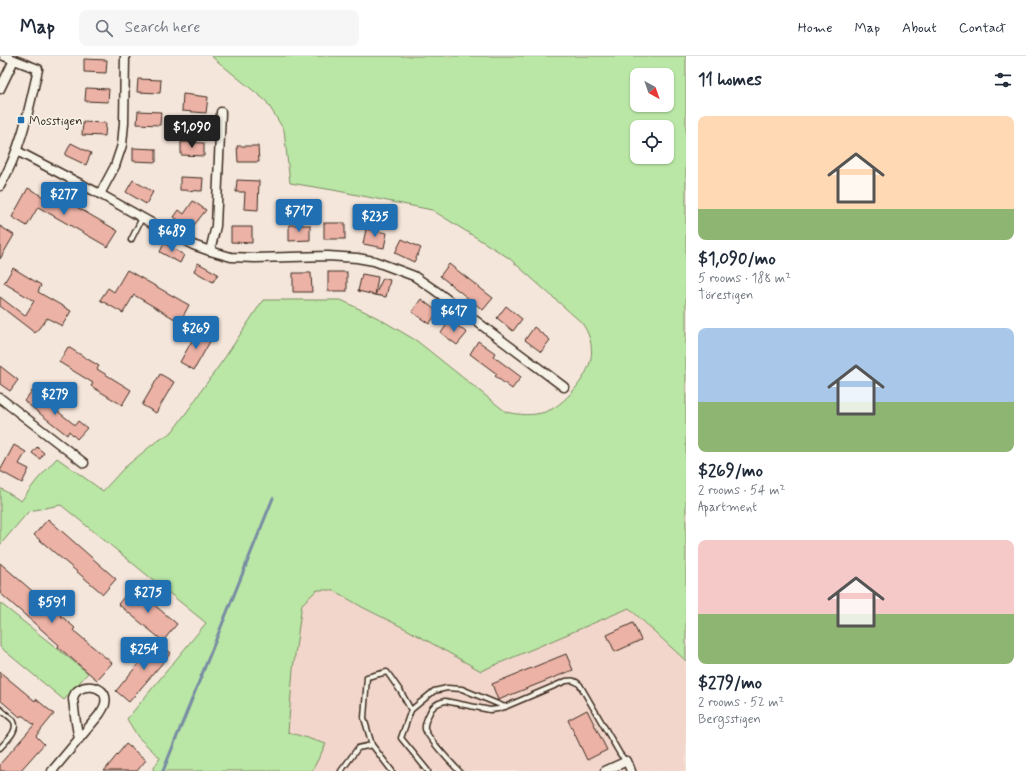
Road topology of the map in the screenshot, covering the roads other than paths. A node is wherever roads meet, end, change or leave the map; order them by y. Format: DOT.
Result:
graph roads {
  1 [pos="4,56"];
  2 [pos="125,56"];
  3 [pos="14,60"];
  4 [pos="0,89"];
  5 [pos="221,112"];
  6 [pos="17,151"];
  7 [pos="0,186"];
  8 [pos="100,194"];
  9 [pos="142,218"];
  10 [pos="131,240"];
  11 [pos="210,251"];
  12 [pos="564,387"];
  13 [pos="0,398"];
  14 [pos="84,463"];
  15 [pos="506,707"];
  16 [pos="0,709"];
  17 [pos="411,710"];
  18 [pos="79,739"];
  19 [pos="372,745"];
  20 [pos="0,748"];
  21 [pos="627,761"];
  22 [pos="52,771"];
  23 [pos="341,771"];
  24 [pos="392,771"];
  25 [pos="428,771"];
  26 [pos="459,771"];
  27 [pos="605,771"];
  28 [pos="632,771"];
  1 -- 3 [label="street"];
  2 -- 8 [label="street"];
  3 -- 4 [label="street"];
  3 -- 6 [label="street"];
  5 -- 11 [label="street"];
  6 -- 7 [label="street"];
  6 -- 8 [label="street"];
  8 -- 9 [label="street"];
  9 -- 10 [label="lane"];
  9 -- 11 [label="street"];
  11 -- 12 [label="street"];
  13 -- 14 [label="street"];
  15 -- 17 [label="lane"];
  15 -- 21 [label="lane"];
  15 -- 26 [label="lane"];
  16 -- 20 [label="lane"];
  17 -- 19 [label="lane"];
  17 -- 25 [label="lane"];
  18 -- 18 [label="street"];
  18 -- 22 [label="street"];
  19 -- 23 [label="lane"];
  19 -- 24 [label="lane"];
  21 -- 27 [label="street"];
  21 -- 28 [label="street"];
}
